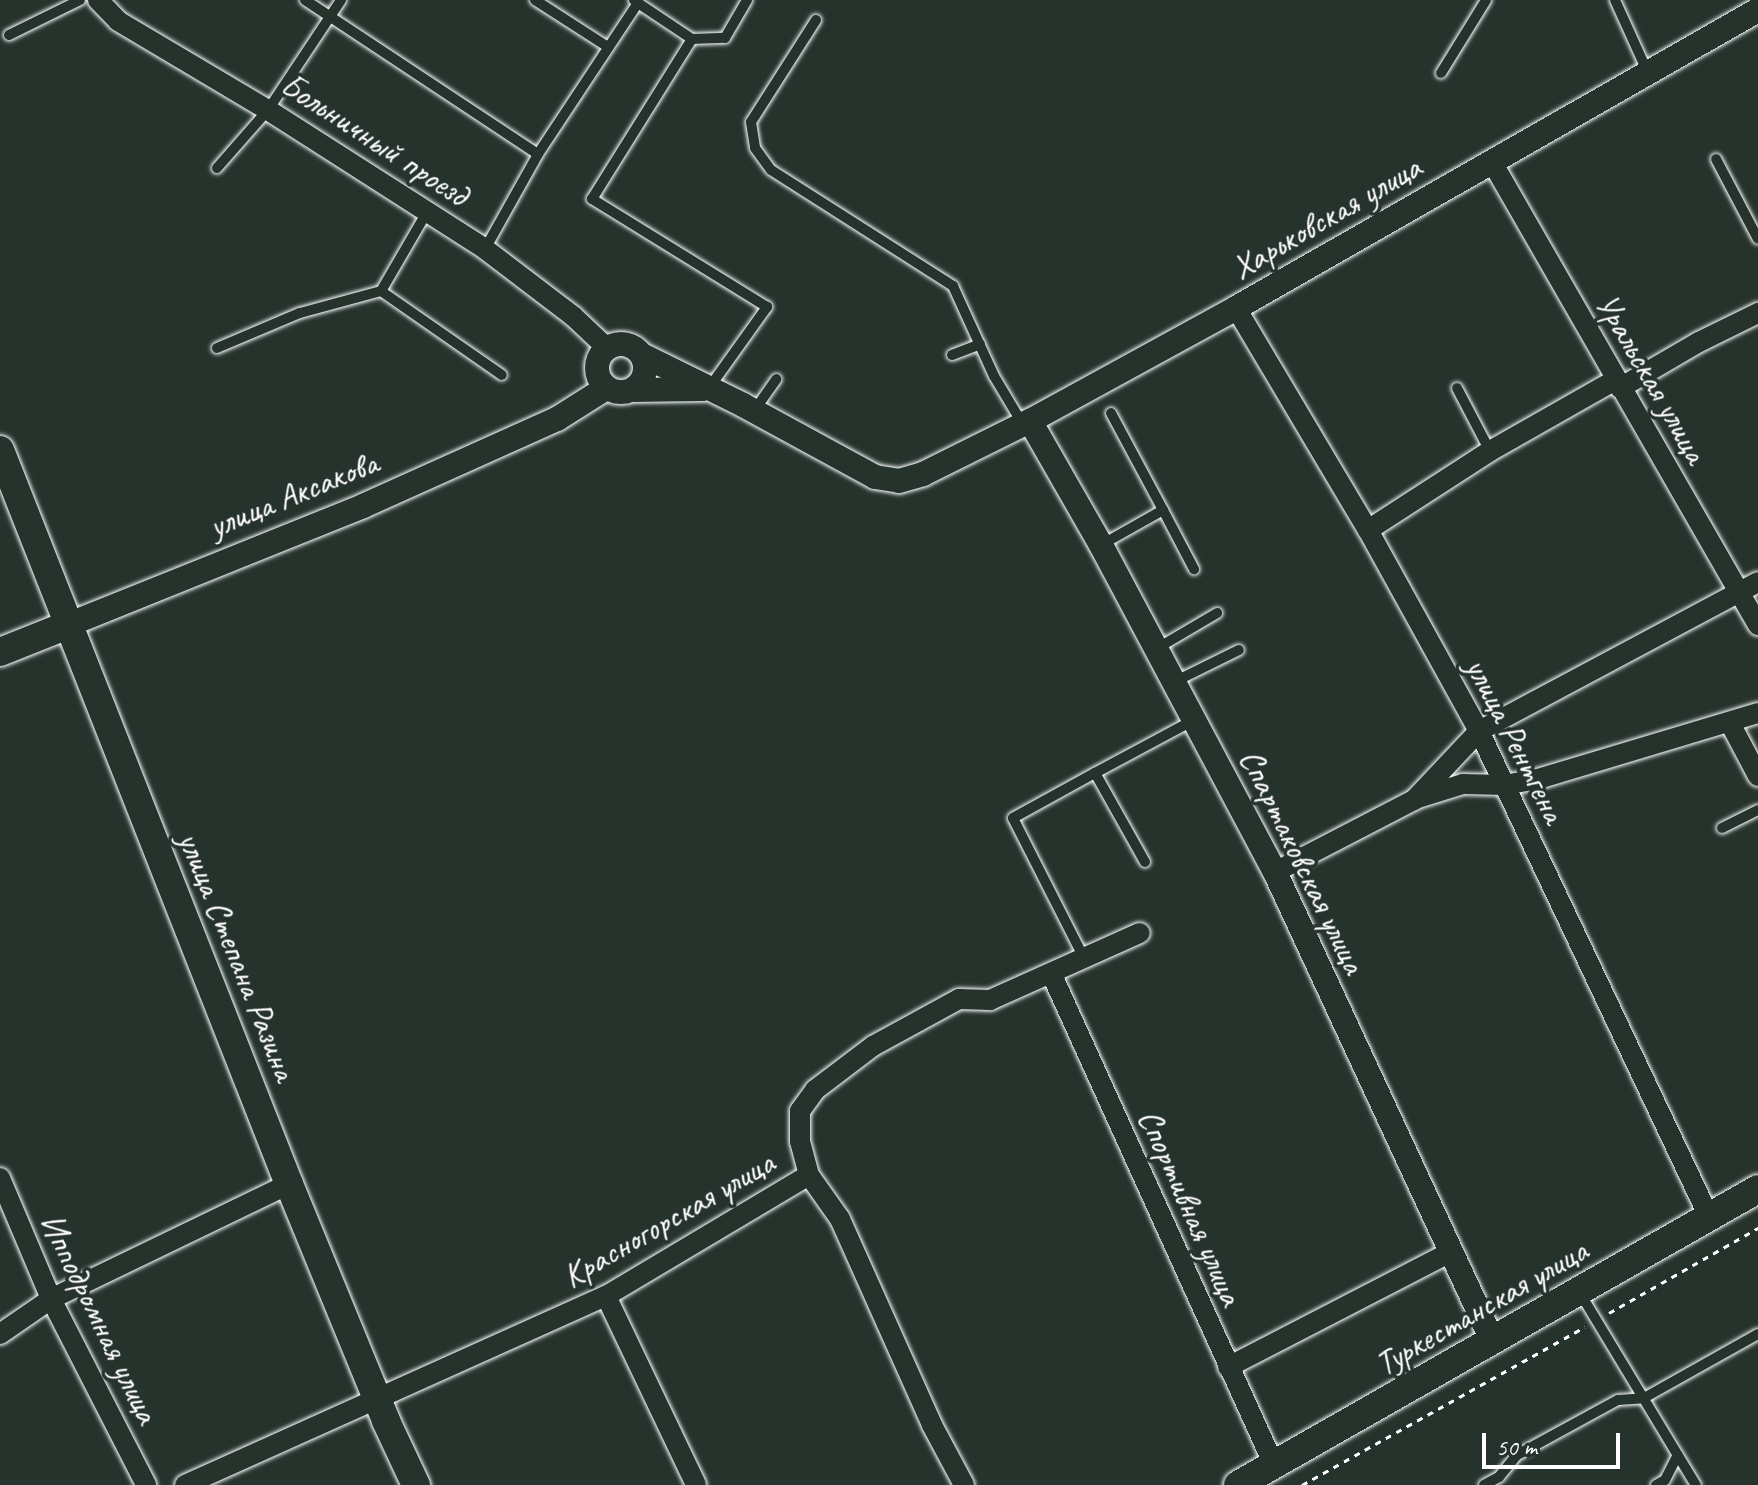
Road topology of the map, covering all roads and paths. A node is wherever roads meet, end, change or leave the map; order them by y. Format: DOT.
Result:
graph roads {
  1 [pos="80,0"];
  2 [pos="98,0"];
  3 [pos="305,0"];
  4 [pos="341,0"];
  5 [pos="535,0"];
  6 [pos="747,0"];
  7 [pos="1486,0"];
  8 [pos="1615,0"];
  9 [pos="1755,0"];
  10 [pos="636,2"];
  11 [pos="1758,8"];
  12 [pos="330,19"];
  13 [pos="816,20"];
  14 [pos="9,35"];
  15 [pos="692,39"];
  16 [pos="608,47"];
  17 [pos="1441,73"];
  18 [pos="1648,73"];
  19 [pos="268,110"];
  20 [pos="538,154"];
  21 [pos="1716,159"];
  22 [pos="1492,162"];
  23 [pos="217,168"];
  24 [pos="427,212"];
  25 [pos="1758,239"];
  26 [pos="485,249"];
  27 [pos="381,291"];
  28 [pos="1236,308"];
  29 [pos="1758,313"];
  30 [pos="980,344"];
  31 [pos="217,348"];
  32 [pos="607,348"];
  33 [pos="642,355"];
  34 [pos="952,355"];
  35 [pos="502,375"];
  36 [pos="776,379"];
  37 [pos="1618,384"];
  38 [pos="606,388"];
  39 [pos="1457,388"];
  40 [pos="709,389"];
  41 [pos="633,390"];
  42 [pos="754,411"];
  43 [pos="1111,413"];
  44 [pos="1026,423"];
  45 [pos="0,450"];
  46 [pos="1490,451"];
  47 [pos="1163,510"];
  48 [pos="1368,530"];
  49 [pos="1101,545"];
  50 [pos="1194,569"];
  51 [pos="1758,582"];
  52 [pos="1739,592"];
  53 [pos="1217,613"];
  54 [pos="70,624"];
  55 [pos="1758,625"];
  56 [pos="1156,649"];
  57 [pos="1239,650"];
  58 [pos="0,652"];
  59 [pos="1174,682"];
  60 [pos="1758,713"];
  61 [pos="1194,720"];
  62 [pos="1730,723"];
  63 [pos="1479,731"];
  64 [pos="1095,773"];
  65 [pos="1758,776"];
  66 [pos="1504,785"];
  67 [pos="1414,800"];
  68 [pos="1758,810"];
  69 [pos="1722,828"];
  70 [pos="1145,862"];
  71 [pos="1275,872"];
  72 [pos="1140,933"];
  73 [pos="1085,960"];
  74 [pos="1052,975"];
  75 [pos="809,1175"];
  76 [pos="0,1178"];
  77 [pos="289,1184"];
  78 [pos="1758,1189"];
  79 [pos="6,1209"];
  80 [pos="1709,1217"];
  81 [pos="1758,1228"];
  82 [pos="1449,1253"];
  83 [pos="1580,1293"];
  84 [pos="606,1296"];
  85 [pos="51,1299"];
  86 [pos="1597,1320"];
  87 [pos="0,1334"];
  88 [pos="1758,1334"];
  89 [pos="1493,1342"];
  90 [pos="1228,1367"];
  91 [pos="376,1397"];
  92 [pos="1644,1398"];
  93 [pos="1678,1455"];
  94 [pos="1274,1465"];
  95 [pos="1502,1481"];
  96 [pos="146,1485"];
  97 [pos="185,1485"];
  98 [pos="416,1485"];
  99 [pos="696,1485"];
  100 [pos="964,1485"];
  101 [pos="1238,1485"];
  102 [pos="1302,1485"];
  103 [pos="1484,1485"];
  104 [pos="1656,1485"];
  105 [pos="1696,1485"];
  1 -- 14 [label="lane"];
  2 -- 19 [label="street, Больничный проезд"];
  3 -- 12 [label="lane"];
  4 -- 12 [label="lane"];
  5 -- 16 [label="lane"];
  6 -- 15 [label="lane"];
  7 -- 17 [label="lane"];
  8 -- 18 [label="lane"];
  9 -- 11 [label="lane"];
  10 -- 15 [label="lane"];
  10 -- 16 [label="lane"];
  11 -- 18 [label="street, Харьковская улица"];
  12 -- 19 [label="lane"];
  12 -- 20 [label="lane"];
  13 -- 30 [label="lane"];
  15 -- 40 [label="lane"];
  16 -- 20 [label="lane"];
  18 -- 22 [label="street, Харьковская улица"];
  19 -- 23 [label="lane"];
  19 -- 24 [label="street, Больничный проезд"];
  20 -- 26 [label="lane"];
  21 -- 25 [label="lane"];
  22 -- 28 [label="street, Харьковская улица"];
  22 -- 37 [label="street, Уральская улица"];
  24 -- 26 [label="street, Больничный проезд"];
  24 -- 27 [label="lane"];
  26 -- 32 [label="street, Больничный проезд"];
  27 -- 31 [label="lane"];
  27 -- 35 [label="lane"];
  28 -- 44 [label="street, Харьковская улица"];
  28 -- 48 [label="street, улица Рентгена"];
  29 -- 37 [label="street"];
  30 -- 34 [label="lane"];
  30 -- 44 [label="lane"];
  32 -- 33 [label="street"];
  32 -- 38 [label="street"];
  33 -- 40 [label="street"];
  33 -- 41 [label="street"];
  36 -- 42 [label="lane"];
  37 -- 46 [label="street"];
  37 -- 52 [label="street, Уральская улица"];
  38 -- 41 [label="street"];
  38 -- 54 [label="street, улица Аксакова"];
  39 -- 46 [label="lane"];
  40 -- 41 [label="street"];
  40 -- 42 [label="street"];
  42 -- 44 [label="street, Харьковская улица"];
  43 -- 47 [label="lane"];
  44 -- 49 [label="street, Спартаковская улица"];
  45 -- 54 [label="main road, улица Степана Разина"];
  46 -- 48 [label="street"];
  47 -- 49 [label="lane"];
  47 -- 50 [label="lane"];
  48 -- 63 [label="street, улица Рентгена"];
  49 -- 56 [label="street, Спартаковская улица"];
  51 -- 52 [label="street"];
  52 -- 55 [label="street, Уральская улица"];
  52 -- 63 [label="street"];
  53 -- 56 [label="lane"];
  54 -- 58 [label="main road, улица Аксакова"];
  54 -- 77 [label="main road, улица Степана Разина"];
  56 -- 59 [label="street, Спартаковская улица"];
  57 -- 59 [label="lane"];
  59 -- 61 [label="street, Спартаковская улица"];
  60 -- 62 [label="street"];
  61 -- 64 [label="lane"];
  61 -- 71 [label="street, Спартаковская улица"];
  62 -- 65 [label="street"];
  62 -- 66 [label="street"];
  63 -- 66 [label="street, улица Рентгена"];
  63 -- 67 [label="street"];
  64 -- 70 [label="lane"];
  64 -- 73 [label="lane"];
  66 -- 67 [label="street"];
  66 -- 80 [label="street, улица Рентгена"];
  67 -- 71 [label="street"];
  68 -- 69 [label="lane"];
  71 -- 82 [label="street, Спартаковская улица"];
  72 -- 73 [label="street, Красногорская улица"];
  73 -- 74 [label="street, Красногорская улица"];
  74 -- 75 [label="street, Красногорская улица"];
  74 -- 90 [label="street, Спортивная улица"];
  75 -- 84 [label="street, Красногорская улица"];
  75 -- 100 [label="street"];
  76 -- 79 [label="street, Ипподромная улица"];
  77 -- 85 [label="street"];
  77 -- 91 [label="main road, улица Степана Разина"];
  78 -- 80 [label="main road, Туркестанская улица"];
  79 -- 85 [label="street, Ипподромная улица"];
  80 -- 83 [label="main road, Туркестанская улица"];
  81 -- 86 [label="path"];
  82 -- 89 [label="street, Спартаковская улица"];
  82 -- 90 [label="street"];
  83 -- 86 [label="lane"];
  83 -- 89 [label="main road, Туркестанская улица"];
  84 -- 91 [label="street, Красногорская улица"];
  84 -- 99 [label="street"];
  85 -- 87 [label="street"];
  85 -- 96 [label="street, Ипподромная улица"];
  86 -- 92 [label="lane"];
  86 -- 102 [label="path"];
  88 -- 92 [label="lane"];
  89 -- 94 [label="main road, Туркестанская улица"];
  90 -- 94 [label="street, Спортивная улица"];
  91 -- 97 [label="street, Красногорская улица"];
  91 -- 98 [label="main road, улица Степана Разина"];
  92 -- 93 [label="lane"];
  92 -- 95 [label="lane"];
  93 -- 104 [label="lane"];
  93 -- 105 [label="lane"];
  94 -- 101 [label="main road, Туркестанская улица"];
  95 -- 103 [label="lane"];
}
